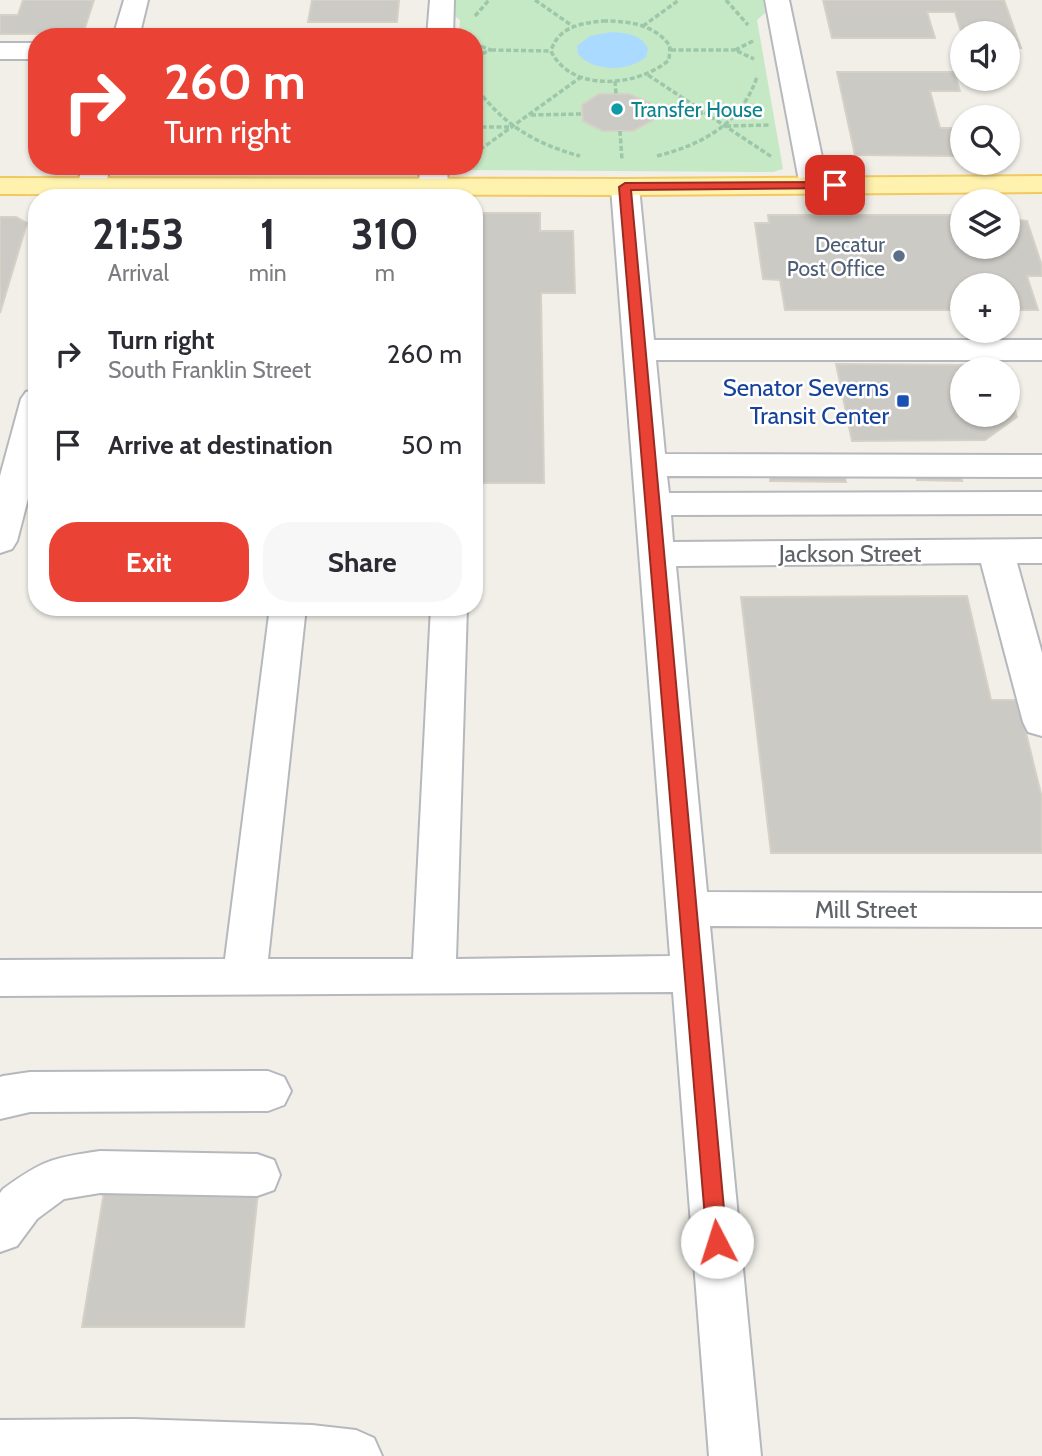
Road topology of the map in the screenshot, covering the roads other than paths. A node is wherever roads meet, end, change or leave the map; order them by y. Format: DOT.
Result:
graph roads {
  1 [pos="136,0"];
  2 [pos="442,0"];
  3 [pos="777,0"];
  4 [pos="128,28"];
  5 [pos="440,28"];
  6 [pos="0,51"];
  7 [pos="28,51"];
  8 [pos="623,173"];
  9 [pos="434,176"];
  10 [pos="93,183"];
  11 [pos="1042,184"];
  12 [pos="0,186"];
  13 [pos="814,186"];
  14 [pos="1042,349"];
  15 [pos="640,350"];
  16 [pos="28,434"];
  17 [pos="650,465"];
  18 [pos="1042,466"];
  19 [pos="1042,503"];
  20 [pos="653,504"];
  21 [pos="0,541"];
  22 [pos="1042,551"];
  23 [pos="996,552"];
  24 [pos="658,554"];
  25 [pos="287,616"];
  26 [pos="449,616"];
  27 [pos="1042,722"];
  28 [pos="689,909"];
  29 [pos="1042,910"];
  30 [pos="695,974"];
  31 [pos="244,977"];
  32 [pos="434,977"];
  33 [pos="0,978"];
  34 [pos="268,1091"];
  35 [pos="0,1099"];
  36 [pos="257,1175"];
  37 [pos="0,1230"];
  38 [pos="0,1446"];
  39 [pos="356,1456"];
  40 [pos="735,1456"];
  1 -- 4 [label="street"];
  2 -- 5 [label="street"];
  3 -- 13 [label="street"];
  6 -- 7 [label="street"];
  8 -- 9 [label="main road"];
  8 -- 13 [label="main road"];
  8 -- 15 [label="street"];
  9 -- 10 [label="main road"];
  10 -- 12 [label="main road"];
  11 -- 13 [label="main road"];
  14 -- 15 [label="street"];
  15 -- 17 [label="street"];
  16 -- 21 [label="street"];
  17 -- 18 [label="street"];
  17 -- 20 [label="street"];
  19 -- 20 [label="street"];
  20 -- 24 [label="street"];
  22 -- 23 [label="street, Jackson Street"];
  23 -- 24 [label="street, Jackson Street"];
  23 -- 27 [label="street"];
  24 -- 28 [label="street"];
  25 -- 31 [label="street"];
  26 -- 32 [label="street"];
  28 -- 29 [label="street, Mill Street"];
  28 -- 30 [label="street"];
  30 -- 32 [label="street"];
  30 -- 40 [label="street"];
  31 -- 32 [label="street"];
  31 -- 33 [label="street"];
  34 -- 35 [label="street"];
  36 -- 37 [label="street"];
  38 -- 39 [label="street"];
}
